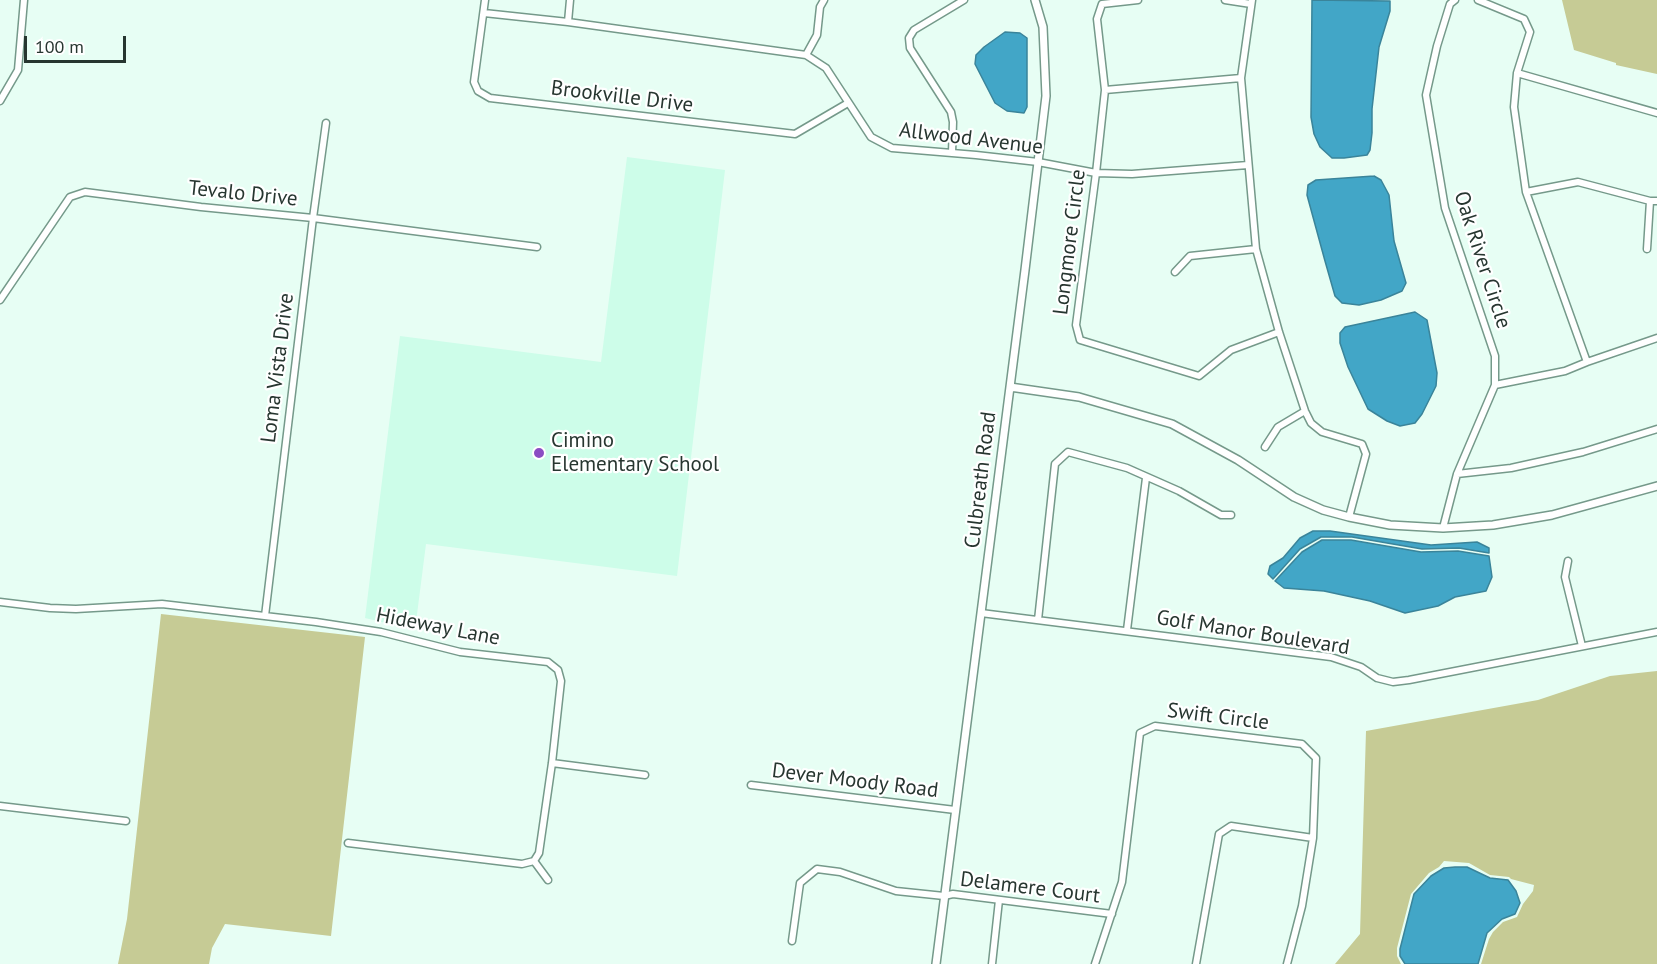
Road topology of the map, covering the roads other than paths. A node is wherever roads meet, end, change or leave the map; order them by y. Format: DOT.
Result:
graph roads {
  1 [pos="24,0"];
  2 [pos="485,0"];
  3 [pos="570,0"];
  4 [pos="824,0"];
  5 [pos="964,0"];
  6 [pos="1035,0"];
  7 [pos="1138,0"];
  8 [pos="1225,0"];
  9 [pos="1455,0"];
  10 [pos="1478,0"];
  11 [pos="1252,2"];
  12 [pos="484,13"];
  13 [pos="568,22"];
  14 [pos="806,55"];
  15 [pos="1517,73"];
  16 [pos="1241,78"];
  17 [pos="1105,90"];
  18 [pos="0,101"];
  19 [pos="848,103"];
  20 [pos="1657,113"];
  21 [pos="327,123"];
  22 [pos="952,153"];
  23 [pos="1038,162"];
  24 [pos="1248,165"];
  25 [pos="1096,172"];
  26 [pos="1526,192"];
  27 [pos="1654,201"];
  28 [pos="313,218"];
  29 [pos="537,247"];
  30 [pos="1256,249"];
  31 [pos="1647,249"];
  32 [pos="1175,272"];
  33 [pos="0,300"];
  34 [pos="1279,332"];
  35 [pos="1657,338"];
  36 [pos="1587,362"];
  37 [pos="1495,385"];
  38 [pos="1010,387"];
  39 [pos="1305,411"];
  40 [pos="1657,429"];
  41 [pos="1264,447"];
  42 [pos="1457,474"];
  43 [pos="1146,478"];
  44 [pos="1657,486"];
  45 [pos="1232,515"];
  46 [pos="1349,517"];
  47 [pos="1443,528"];
  48 [pos="1568,561"];
  49 [pos="0,602"];
  50 [pos="981,613"];
  51 [pos="265,616"];
  52 [pos="1038,620"];
  53 [pos="1126,630"];
  54 [pos="1657,632"];
  55 [pos="1582,646"];
  56 [pos="552,764"];
  57 [pos="645,775"];
  58 [pos="751,785"];
  59 [pos="0,806"];
  60 [pos="955,810"];
  61 [pos="126,820"];
  62 [pos="1313,838"];
  63 [pos="348,843"];
  64 [pos="534,861"];
  65 [pos="548,880"];
  66 [pos="944,896"];
  67 [pos="999,900"];
  68 [pos="1112,914"];
  69 [pos="792,941"];
  70 [pos="936,964"];
  71 [pos="992,964"];
  72 [pos="1095,964"];
  73 [pos="1196,964"];
  74 [pos="1287,964"];
  1 -- 18 [label="street"];
  2 -- 12 [label="street, Brookville Drive"];
  3 -- 13 [label="street"];
  4 -- 14 [label="street"];
  5 -- 22 [label="street"];
  6 -- 23 [label="street, Culbreath Road"];
  7 -- 17 [label="street, Longmore Circle"];
  8 -- 11 [label="street"];
  9 -- 37 [label="street, Oak River Circle"];
  10 -- 15 [label="street"];
  11 -- 16 [label="street"];
  12 -- 13 [label="street"];
  12 -- 19 [label="street, Brookville Drive"];
  13 -- 14 [label="street"];
  14 -- 19 [label="street, Allwood Avenue"];
  15 -- 20 [label="street"];
  15 -- 26 [label="street"];
  16 -- 17 [label="street"];
  16 -- 24 [label="street"];
  17 -- 25 [label="street, Longmore Circle"];
  19 -- 22 [label="street, Allwood Avenue"];
  21 -- 28 [label="street, Loma Vista Drive"];
  22 -- 23 [label="street, Allwood Avenue"];
  23 -- 25 [label="street, Allwood Avenue"];
  23 -- 38 [label="street, Culbreath Road"];
  24 -- 25 [label="street, Allwood Avenue"];
  24 -- 30 [label="street"];
  25 -- 34 [label="street, Longmore Circle"];
  26 -- 27 [label="street"];
  26 -- 36 [label="street"];
  27 -- 31 [label="street"];
  28 -- 29 [label="street, Tevalo Drive"];
  28 -- 33 [label="street, Tevalo Drive"];
  28 -- 51 [label="street, Loma Vista Drive"];
  30 -- 32 [label="street"];
  30 -- 34 [label="street"];
  34 -- 39 [label="street"];
  35 -- 36 [label="street"];
  36 -- 37 [label="street"];
  37 -- 42 [label="street, Oak River Circle"];
  38 -- 46 [label="street"];
  38 -- 50 [label="street, Culbreath Road"];
  39 -- 41 [label="street"];
  39 -- 46 [label="street"];
  40 -- 42 [label="street"];
  42 -- 47 [label="street, Oak River Circle"];
  43 -- 45 [label="street"];
  43 -- 52 [label="street"];
  43 -- 53 [label="street"];
  44 -- 47 [label="street"];
  46 -- 47 [label="street"];
  48 -- 55 [label="street"];
  49 -- 51 [label="street, Hideway Lane"];
  50 -- 52 [label="street, Golf Manor Boulevard"];
  50 -- 60 [label="street, Culbreath Road"];
  51 -- 56 [label="street, Hideway Lane"];
  52 -- 53 [label="street, Golf Manor Boulevard"];
  53 -- 55 [label="street, Golf Manor Boulevard"];
  54 -- 55 [label="street, Golf Manor Boulevard"];
  56 -- 57 [label="street"];
  56 -- 64 [label="street, Hideway Lane"];
  58 -- 60 [label="street, Dever Moody Road"];
  59 -- 61 [label="street"];
  60 -- 66 [label="street, Culbreath Road"];
  62 -- 68 [label="street, Swift Circle"];
  62 -- 73 [label="street"];
  62 -- 74 [label="street, Swift Circle"];
  63 -- 64 [label="street"];
  64 -- 65 [label="street"];
  66 -- 67 [label="street, Delamere Court"];
  66 -- 69 [label="street, Delamere Court"];
  66 -- 70 [label="street, Culbreath Road"];
  67 -- 68 [label="street, Delamere Court"];
  67 -- 71 [label="street"];
  68 -- 72 [label="street, Swift Circle"];
}
